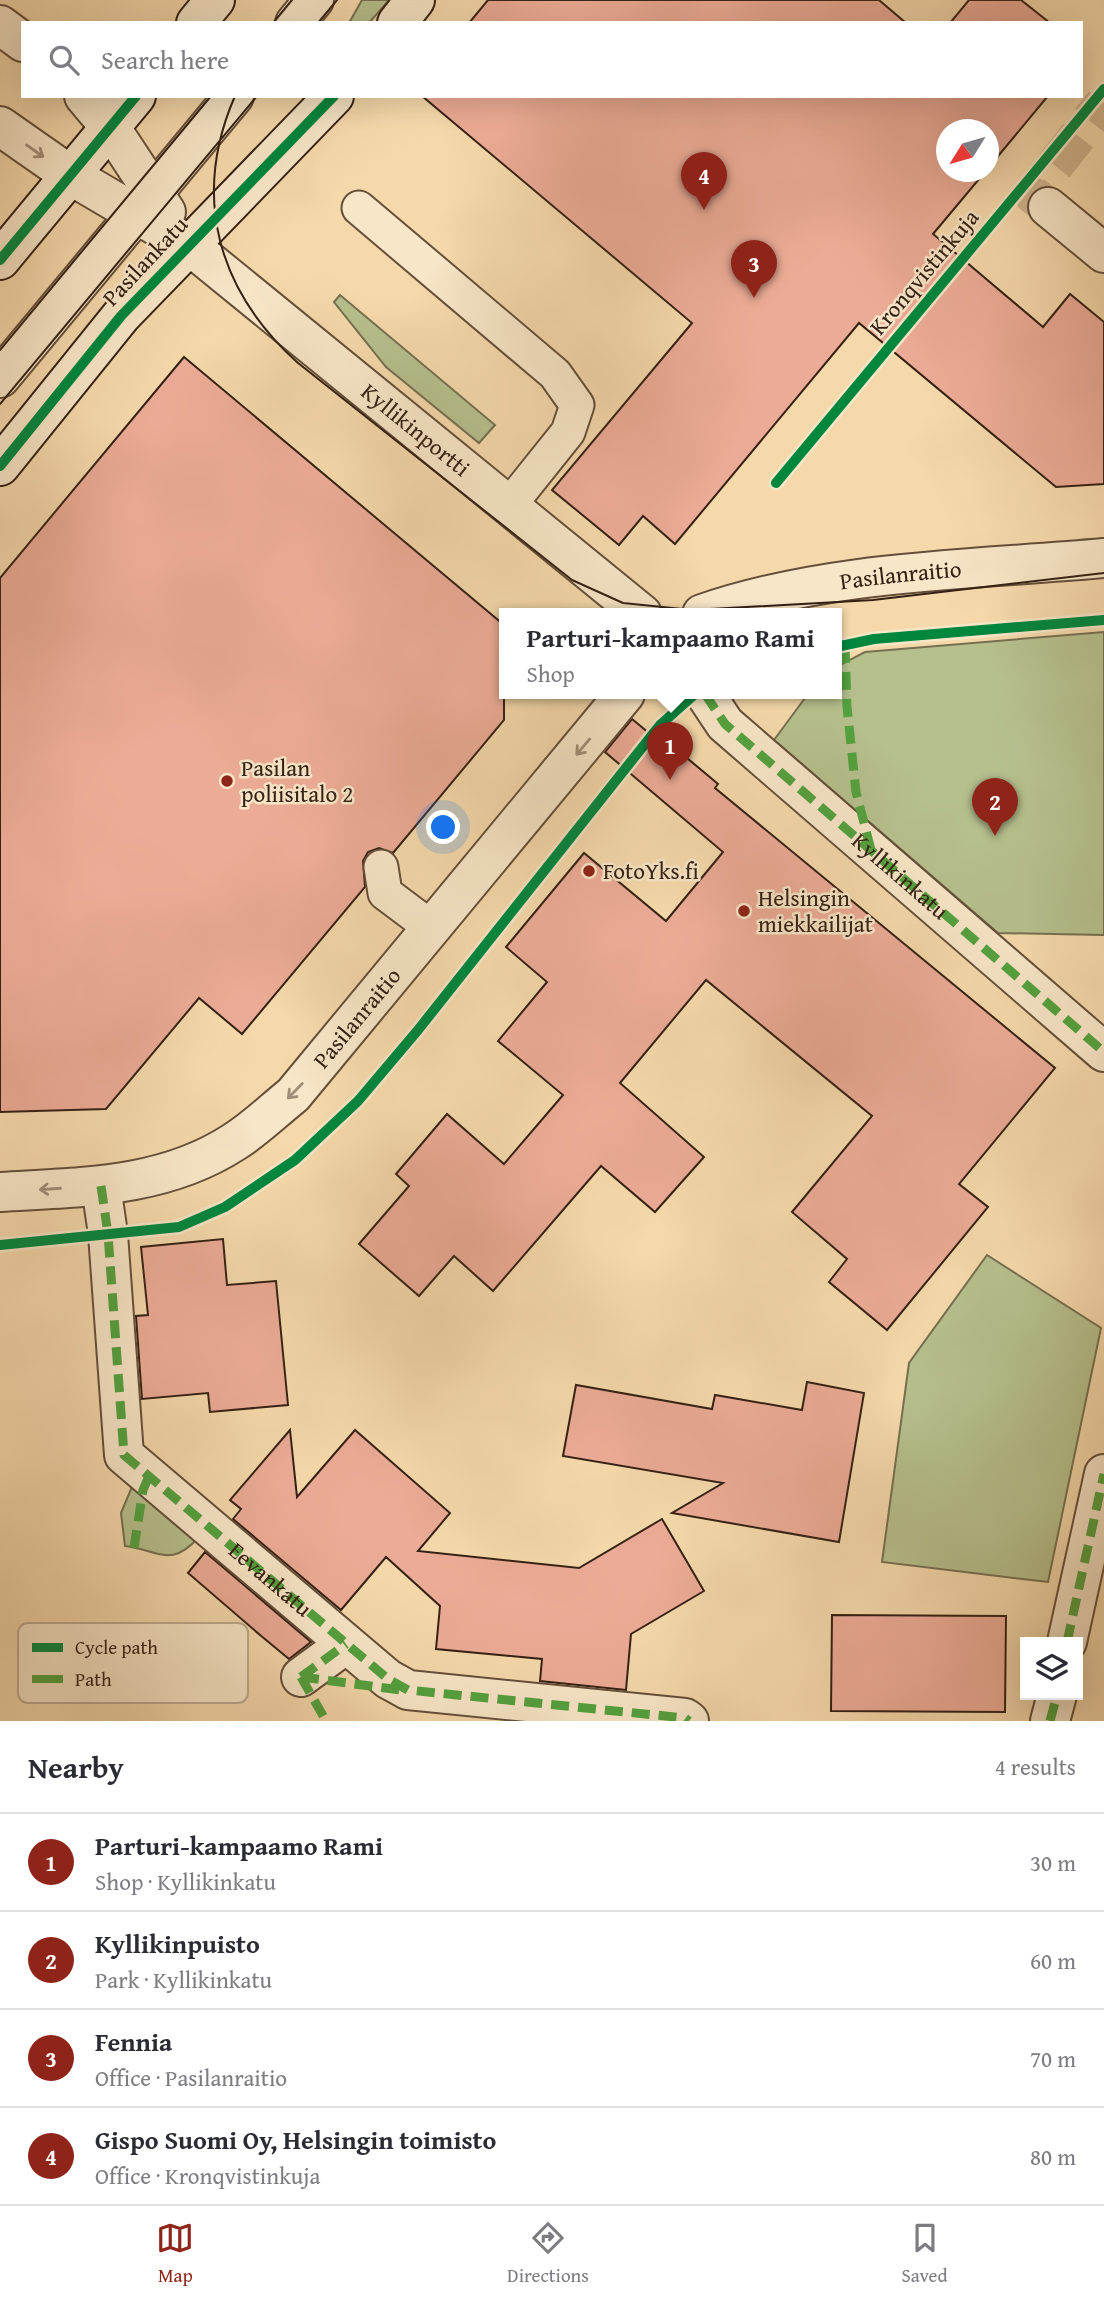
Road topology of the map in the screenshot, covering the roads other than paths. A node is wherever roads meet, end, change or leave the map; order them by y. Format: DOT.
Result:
graph roads {
  1 [pos="215,0"];
  2 [pos="314,0"];
  3 [pos="415,0"];
  4 [pos="198,21"];
  5 [pos="297,21"];
  6 [pos="399,21"];
  7 [pos="0,25"];
  8 [pos="21,41"];
  9 [pos="86,98"];
  10 [pos="133,98"];
  11 [pos="232,98"];
  12 [pos="332,98"];
  13 [pos="0,126"];
  14 [pos="110,127"];
  15 [pos="70,175"];
  16 [pos="144,203"];
  17 [pos="1048,207"];
  18 [pos="359,208"];
  19 [pos="189,245"];
  20 [pos="1104,253"];
  21 [pos="0,260"];
  22 [pos="0,378"];
  23 [pos="0,466"];
  24 [pos="508,507"];
  25 [pos="1104,558"];
  26 [pos="634,608"];
  27 [pos="723,608"];
  28 [pos="621,699"];
  29 [pos="709,699"];
  30 [pos="375,884"];
  31 [pos="433,929"];
  32 [pos="1104,1052"];
  33 [pos="101,1186"];
  34 [pos="0,1192"];
  35 [pos="1104,1474"];
  36 [pos="1068,1637"];
  37 [pos="346,1644"];
  38 [pos="301,1677"];
  39 [pos="1055,1700"];
  40 [pos="689,1721"];
  41 [pos="1050,1721"];
  1 -- 4 [label="street"];
  2 -- 5 [label="street"];
  3 -- 6 [label="street"];
  7 -- 8 [label="street"];
  9 -- 14 [label="street"];
  10 -- 14 [label="street"];
  11 -- 16 [label="street, Pasilankatu"];
  12 -- 19 [label="street, Pasilankatu"];
  13 -- 15 [label="street, Kyllikinportti, one-way"];
  14 -- 15 [label="street"];
  14 -- 16 [label="street"];
  15 -- 16 [label="street, Kyllikinportti"];
  15 -- 21 [label="street"];
  16 -- 19 [label="street, Kyllikinportti"];
  16 -- 22 [label="street, Pasilankatu"];
  17 -- 20 [label="street"];
  18 -- 24 [label="lane"];
  19 -- 23 [label="street, Pasilankatu"];
  19 -- 24 [label="street, Kyllikinportti"];
  24 -- 26 [label="street, Kyllikinportti"];
  25 -- 27 [label="street, Pasilanraitio"];
  28 -- 31 [label="street, Pasilanraitio, one-way"];
  29 -- 32 [label="street, Kyllikinkatu"];
  30 -- 31 [label="lane"];
  31 -- 33 [label="street, Pasilanraitio, one-way"];
  33 -- 34 [label="street, Pasilanraitio, one-way"];
  33 -- 37 [label="street, Eevankatu"];
  35 -- 36 [label="street"];
  37 -- 38 [label="street"];
  37 -- 40 [label="street, Eevankatu"];
  39 -- 41 [label="street"];
}
